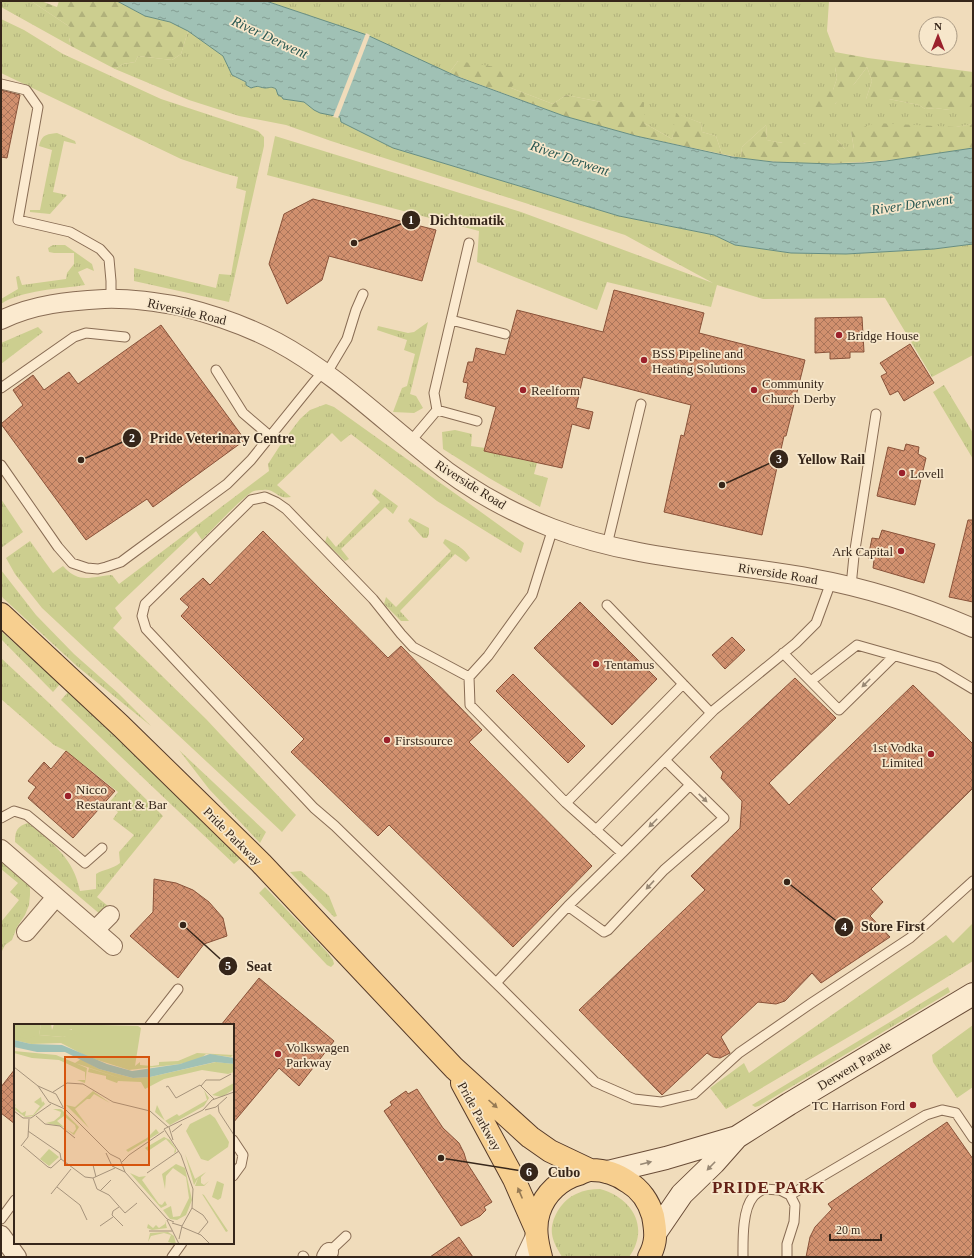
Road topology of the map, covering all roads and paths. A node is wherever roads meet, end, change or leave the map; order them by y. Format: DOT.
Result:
graph roads {
  1 [pos="1,84"];
  2 [pos="469,244"];
  3 [pos="363,294"];
  4 [pos="111,299"];
  5 [pos="1,320"];
  6 [pos="451,320"];
  7 [pos="505,334"];
  8 [pos="125,337"];
  9 [pos="216,370"];
  10 [pos="323,372"];
  11 [pos="1,388"];
  12 [pos="641,404"];
  13 [pos="437,410"];
  14 [pos="876,414"];
  15 [pos="477,421"];
  16 [pos="271,437"];
  17 [pos="410,442"];
  18 [pos="1,465"];
  19 [pos="553,528"];
  20 [pos="607,545"];
  21 [pos="831,582"];
  22 [pos="850,586"];
  23 [pos="607,605"];
  24 [pos="1,614"];
  25 [pos="973,628"];
  26 [pos="783,653"];
  27 [pos="894,656"];
  28 [pos="469,677"];
  29 [pos="811,681"];
  30 [pos="683,684"];
  31 [pos="973,689"];
  32 [pos="710,714"];
  33 [pos="665,760"];
  34 [pos="690,785"];
  35 [pos="566,803"];
  36 [pos="1,818"];
  37 [pos="596,830"];
  38 [pos="102,848"];
  39 [pos="1,849"];
  40 [pos="622,853"];
  41 [pos="973,881"];
  42 [pos="56,897"];
  43 [pos="568,906"];
  44 [pos="110,915"];
  45 [pos="95,930"];
  46 [pos="26,932"];
  47 [pos="113,946"];
  48 [pos="496,983"];
  49 [pos="178,989"];
  50 [pos="973,994"];
  51 [pos="151,1024"];
  52 [pos="454,1068"];
  53 [pos="737,1137"];
  54 [pos="973,1138"];
  55 [pos="234,1141"];
  56 [pos="599,1171"];
  57 [pos="234,1175"];
  58 [pos="790,1195"];
  59 [pos="14,1201"];
  60 [pos="1,1219"];
  61 [pos="536,1231"];
  62 [pos="1,1234"];
  63 [pos="346,1236"];
  64 [pos="181,1244"];
  65 [pos="653,1249"];
  66 [pos="328,1254"];
  67 [pos="17,1257"];
  68 [pos="172,1257"];
  69 [pos="525,1257"];
  70 [pos="541,1257"];
  71 [pos="743,1257"];
  72 [pos="787,1257"];
  1 -- 4 [label="lane"];
  2 -- 6 [label="lane"];
  3 -- 10 [label="lane"];
  4 -- 5 [label="street, Riverside Road"];
  4 -- 10 [label="street, Riverside Road"];
  6 -- 7 [label="lane"];
  6 -- 13 [label="lane"];
  8 -- 11 [label="lane"];
  9 -- 16 [label="lane"];
  10 -- 16 [label="lane"];
  10 -- 17 [label="street, Riverside Road"];
  12 -- 20 [label="lane"];
  13 -- 15 [label="lane"];
  13 -- 17 [label="lane"];
  14 -- 22 [label="lane"];
  16 -- 18 [label="lane"];
  17 -- 19 [label="street, Riverside Road"];
  19 -- 20 [label="street, Riverside Road"];
  19 -- 28 [label="lane"];
  20 -- 21 [label="street, Riverside Road"];
  21 -- 22 [label="street, Riverside Road"];
  21 -- 26 [label="lane"];
  22 -- 25 [label="street, Riverside Road"];
  23 -- 30 [label="lane"];
  24 -- 52 [label="main road, Pride Parkway"];
  26 -- 29 [label="lane"];
  26 -- 32 [label="lane"];
  27 -- 29 [label="lane"];
  27 -- 29 [label="lane, one-way"];
  27 -- 31 [label="lane"];
  28 -- 35 [label="lane"];
  28 -- 48 [label="lane"];
  30 -- 32 [label="lane"];
  30 -- 35 [label="lane"];
  32 -- 33 [label="lane"];
  33 -- 34 [label="lane"];
  33 -- 37 [label="lane"];
  34 -- 40 [label="lane, one-way"];
  34 -- 43 [label="lane, one-way"];
  35 -- 37 [label="lane"];
  36 -- 38 [label="lane"];
  37 -- 40 [label="lane"];
  39 -- 42 [label="street"];
  40 -- 43 [label="lane"];
  41 -- 48 [label="lane"];
  42 -- 45 [label="street"];
  42 -- 46 [label="street"];
  43 -- 48 [label="lane"];
  44 -- 45 [label="street"];
  45 -- 47 [label="street"];
  49 -- 51 [label="lane"];
  50 -- 53 [label="street, Derwent Parade"];
  52 -- 56 [label="main road, Pride Parkway, one-way"];
  61 -- 52 [label="main road, Pride Parkway, one-way"];
  56 -- 53 [label="street, Derwent Parade, one-way"];
  53 -- 65 [label="street, Derwent Parade, one-way"];
  54 -- 58 [label="lane"];
  55 -- 57 [label="lane"];
  56 -- 61 [label="main road"];
  56 -- 65 [label="main road, Pride Parkway"];
  58 -- 71 [label="lane"];
  58 -- 72 [label="lane"];
  59 -- 60 [label="lane"];
  61 -- 69 [label="street"];
  61 -- 70 [label="main road"];
  62 -- 67 [label="street"];
  63 -- 66 [label="lane"];
  64 -- 68 [label="lane"];
}
